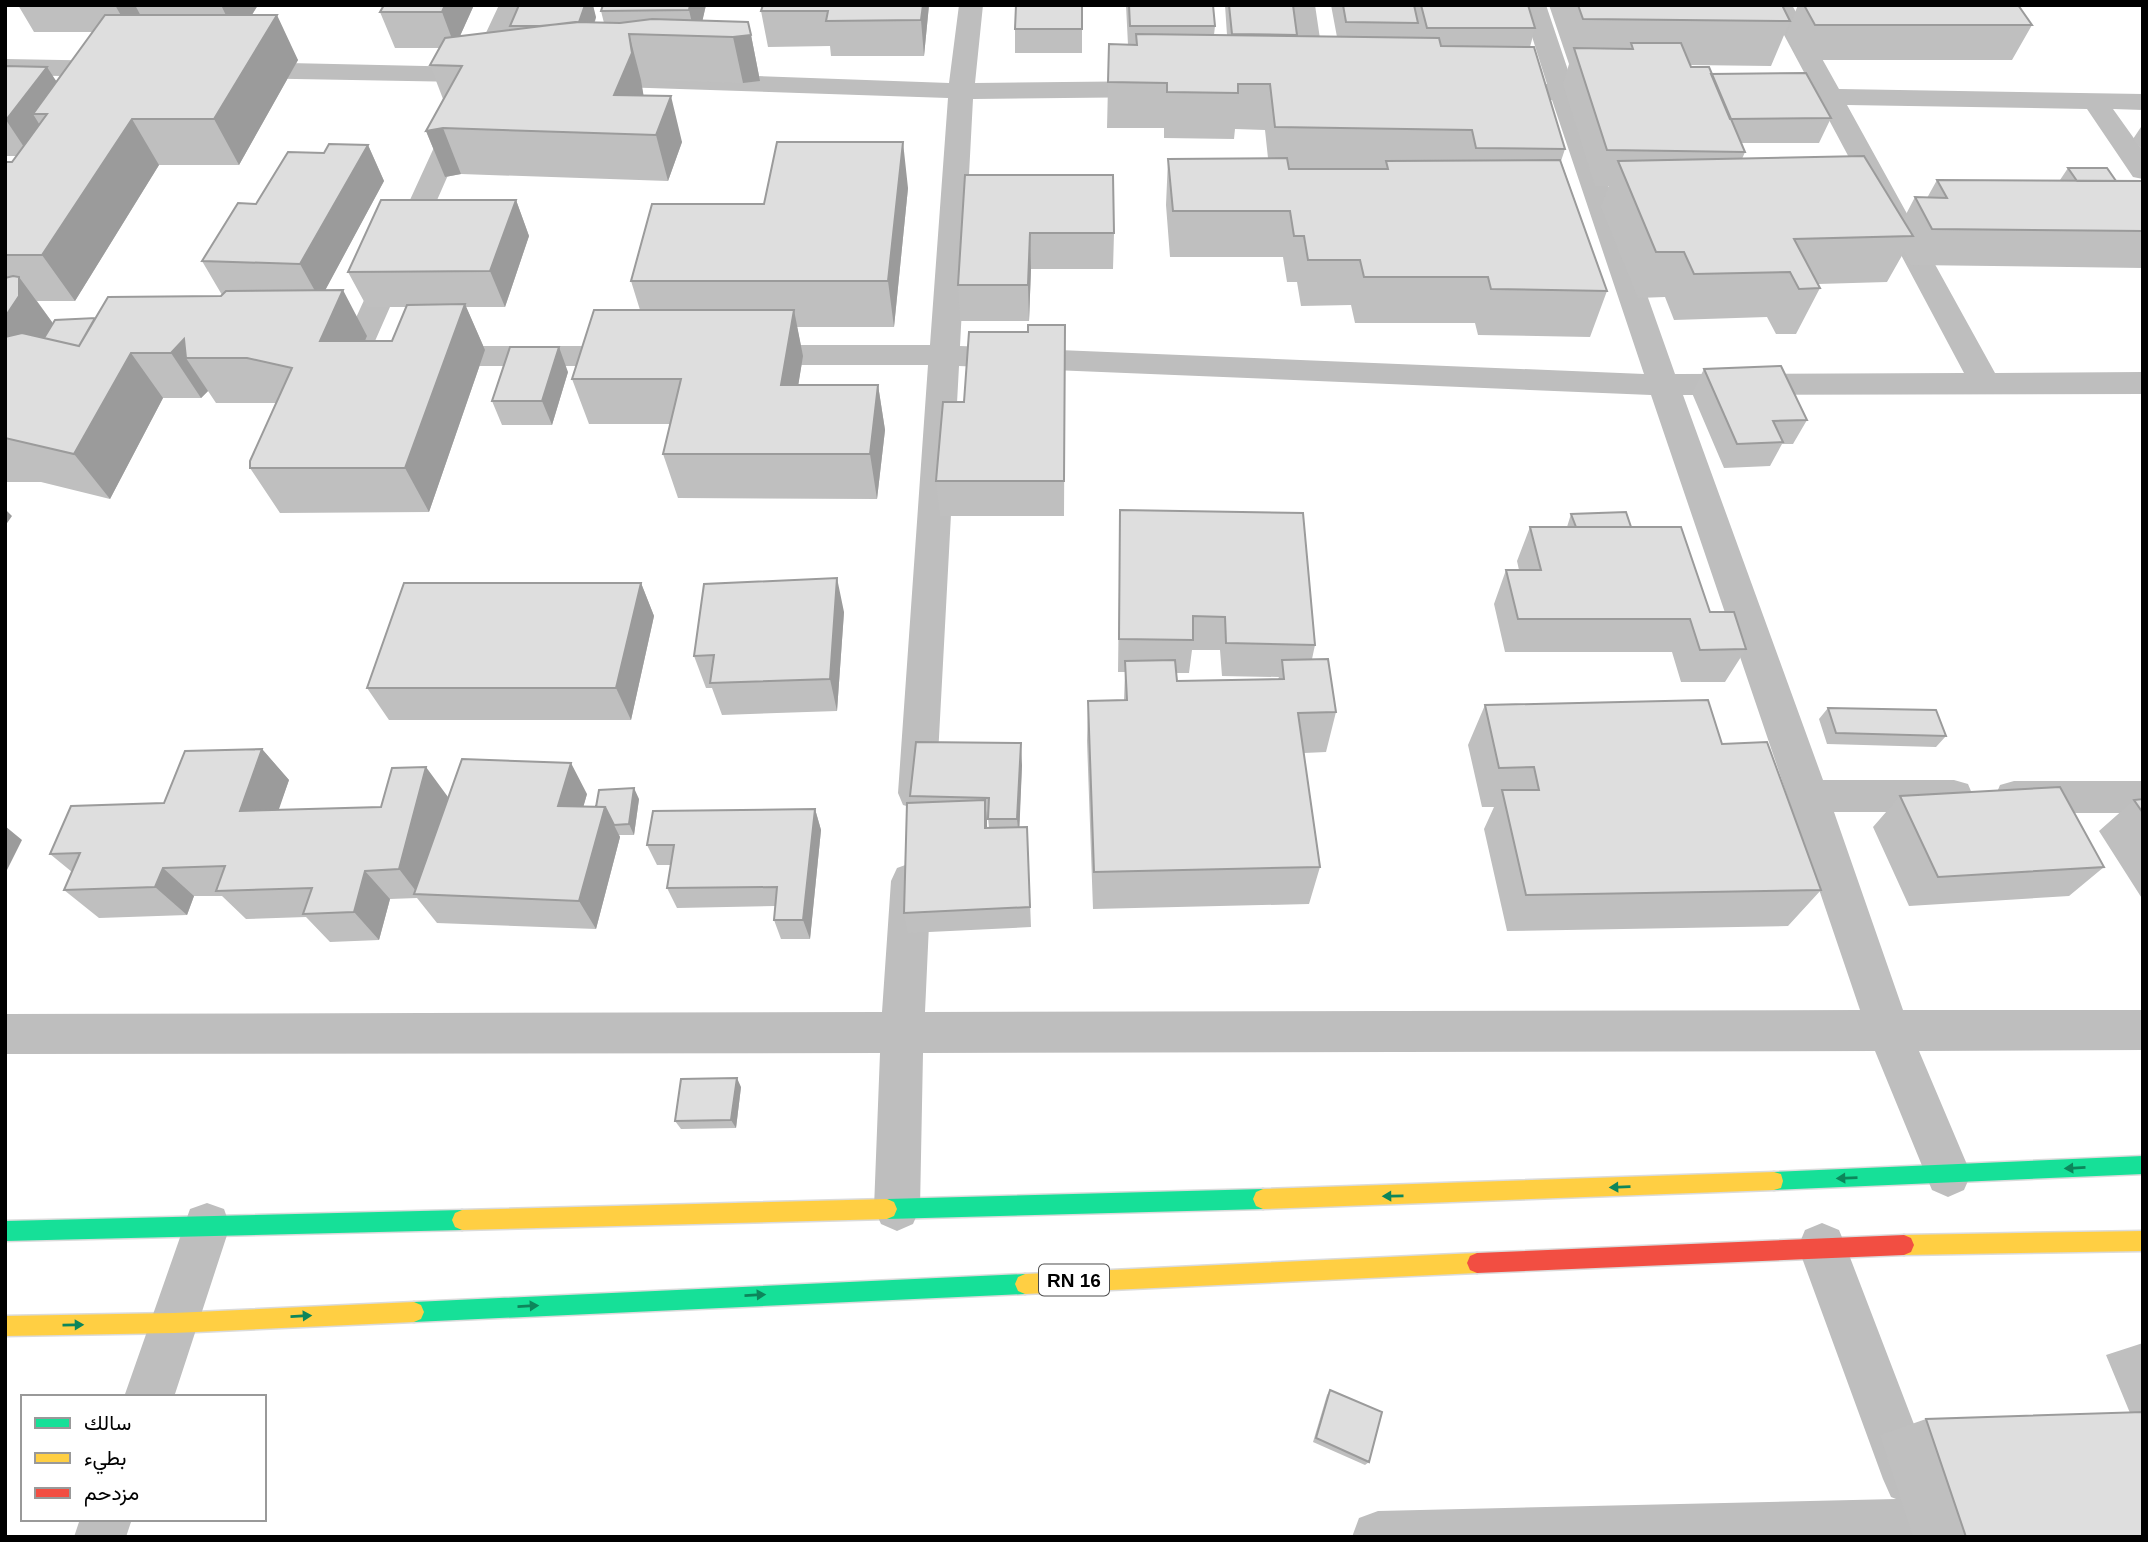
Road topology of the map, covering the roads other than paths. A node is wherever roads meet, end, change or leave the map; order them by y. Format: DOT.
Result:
graph roads {
  1 [pos="511,5"];
  2 [pos="971,5"];
  3 [pos="1303,5"];
  4 [pos="1534,5"];
  5 [pos="1780,5"];
  6 [pos="5,67"];
  7 [pos="220,70"];
  8 [pos="482,75"];
  9 [pos="510,75"];
  10 [pos="564,77"];
  11 [pos="1288,88"];
  12 [pos="1315,88"];
  13 [pos="1179,89"];
  14 [pos="1343,89"];
  15 [pos="1468,90"];
  16 [pos="961,91"];
  17 [pos="123,92"];
  18 [pos="1565,92"];
  19 [pos="1645,94"];
  20 [pos="1738,96"];
  21 [pos="1832,98"];
  22 [pos="2095,102"];
  23 [pos="2143,102"];
  24 [pos="2143,171"];
  25 [pos="944,355"];
  26 [pos="655,356"];
  27 [pos="724,356"];
  28 [pos="1984,382"];
  29 [pos="2143,383"];
  30 [pos="1661,385"];
  31 [pos="1809,796"];
  32 [pos="2143,797"];
  33 [pos="1888,1029"];
  34 [pos="2143,1030"];
  35 [pos="902,1033"];
  36 [pos="5,1034"];
  37 [pos="2143,1165"];
  38 [pos="1948,1174"];
  39 [pos="897,1208"];
  40 [pos="207,1226"];
  41 [pos="5,1231"];
  42 [pos="2143,1241"];
  43 [pos="1822,1247"];
  44 [pos="174,1322"];
  45 [pos="5,1326"];
  46 [pos="150,1395"];
  47 [pos="1928,1531"];
  48 [pos="1529,1534"];
  49 [pos="1378,1537"];
  1 -- 8 [label="street"];
  2 -- 16 [label="street"];
  3 -- 12 [label="street"];
  4 -- 18 [label="street"];
  5 -- 21 [label="street"];
  6 -- 17 [label="street"];
  7 -- 8 [label="street"];
  8 -- 9 [label="street"];
  8 -- 26 [label="street"];
  10 -- 16 [label="street"];
  11 -- 12 [label="street"];
  12 -- 14 [label="street"];
  13 -- 16 [label="street"];
  15 -- 18 [label="street"];
  16 -- 25 [label="street"];
  18 -- 19 [label="street"];
  18 -- 30 [label="street"];
  20 -- 21 [label="street"];
  21 -- 22 [label="street"];
  21 -- 28 [label="street"];
  22 -- 23 [label="street"];
  22 -- 24 [label="street"];
  25 -- 27 [label="street"];
  25 -- 30 [label="street"];
  25 -- 35 [label="street"];
  28 -- 29 [label="street"];
  28 -- 30 [label="street"];
  30 -- 31 [label="street"];
  31 -- 32 [label="street"];
  31 -- 33 [label="street"];
  33 -- 34 [label="street"];
  33 -- 35 [label="street"];
  33 -- 38 [label="street"];
  35 -- 36 [label="street"];
  35 -- 39 [label="street"];
  37 -- 38 [label="main road, one-way"];
  38 -- 39 [label="main road, one-way"];
  39 -- 40 [label="main road"];
  40 -- 41 [label="main road"];
  40 -- 44 [label="street"];
  42 -- 43 [label="main road, RN 16"];
  44 -- 43 [label="main road, RN 16, one-way"];
  43 -- 47 [label="street"];
  45 -- 44 [label="main road, RN 16, one-way"];
  44 -- 46 [label="street"];
  47 -- 48 [label="street"];
  48 -- 49 [label="street"];
}
